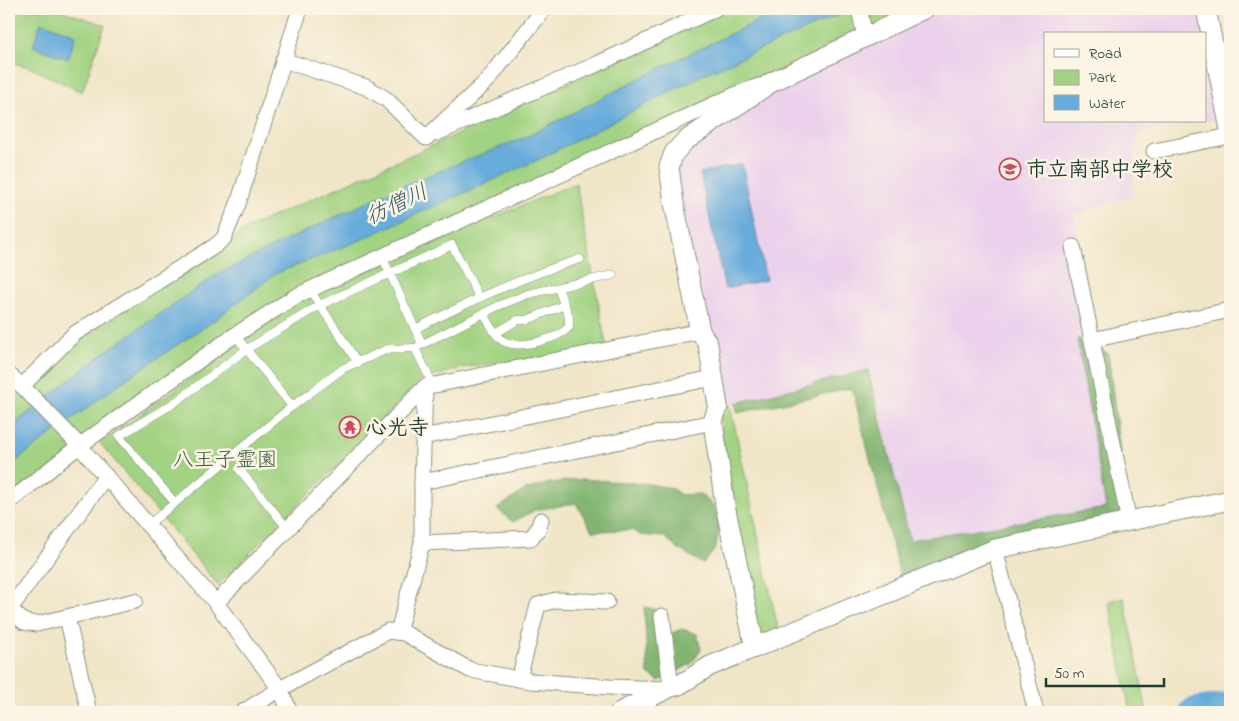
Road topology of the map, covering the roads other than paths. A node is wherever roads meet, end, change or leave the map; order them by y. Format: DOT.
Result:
graph roads {
  1 [pos="300,9"];
  2 [pos="544,9"];
  3 [pos="715,9"];
  4 [pos="859,9"];
  5 [pos="924,9"];
  6 [pos="1206,9"];
  7 [pos="865,36"];
  8 [pos="283,60"];
  9 [pos="772,82"];
  10 [pos="1230,130"];
  11 [pos="1230,136"];
  12 [pos="426,138"];
  13 [pos="1154,151"];
  14 [pos="1073,247"];
  15 [pos="382,256"];
  16 [pos="580,259"];
  17 [pos="390,272"];
  18 [pos="613,275"];
  19 [pos="558,288"];
  20 [pos="310,290"];
  21 [pos="479,297"];
  22 [pos="320,305"];
  23 [pos="564,305"];
  24 [pos="1230,310"];
  25 [pos="484,313"];
  26 [pos="415,329"];
  27 [pos="700,331"];
  28 [pos="496,333"];
  29 [pos="236,335"];
  30 [pos="1092,340"];
  31 [pos="418,346"];
  32 [pos="247,349"];
  33 [pos="358,363"];
  34 [pos="9,375"];
  35 [pos="713,378"];
  36 [pos="22,386"];
  37 [pos="429,386"];
  38 [pos="292,406"];
  39 [pos="713,422"];
  40 [pos="424,437"];
  41 [pos="77,444"];
  42 [pos="238,469"];
  43 [pos="106,476"];
  44 [pos="422,482"];
  45 [pos="1230,500"];
  46 [pos="9,502"];
  47 [pos="175,504"];
  48 [pos="541,520"];
  49 [pos="1129,522"];
  50 [pos="148,525"];
  51 [pos="288,529"];
  52 [pos="422,542"];
  53 [pos="995,549"];
  54 [pos="135,602"];
  55 [pos="608,602"];
  56 [pos="216,603"];
  57 [pos="9,610"];
  58 [pos="662,616"];
  59 [pos="66,617"];
  60 [pos="398,632"];
  61 [pos="755,648"];
  62 [pos="519,679"];
  63 [pos="280,688"];
  64 [pos="669,688"];
  65 [pos="89,712"];
  66 [pos="243,712"];
  67 [pos="290,712"];
  68 [pos="620,712"];
  69 [pos="1036,712"];
  1 -- 8 [label="street"];
  2 -- 12 [label="street"];
  3 -- 12 [label="street"];
  4 -- 7 [label="street"];
  5 -- 7 [label="street"];
  6 -- 10 [label="street"];
  7 -- 9 [label="street"];
  8 -- 12 [label="street"];
  8 -- 36 [label="street"];
  9 -- 15 [label="street"];
  9 -- 27 [label="street"];
  11 -- 13 [label="street"];
  14 -- 30 [label="street"];
  15 -- 17 [label="lane"];
  15 -- 20 [label="street"];
  16 -- 21 [label="lane"];
  17 -- 21 [label="lane"];
  17 -- 22 [label="lane"];
  17 -- 26 [label="lane"];
  18 -- 19 [label="lane"];
  19 -- 23 [label="lane"];
  19 -- 25 [label="lane"];
  20 -- 22 [label="lane"];
  20 -- 29 [label="street"];
  21 -- 26 [label="lane"];
  22 -- 32 [label="lane"];
  22 -- 33 [label="lane"];
  23 -- 28 [label="lane"];
  23 -- 28 [label="lane"];
  24 -- 30 [label="street"];
  25 -- 28 [label="lane"];
  25 -- 31 [label="lane"];
  26 -- 31 [label="lane"];
  27 -- 35 [label="street"];
  27 -- 37 [label="street"];
  29 -- 32 [label="lane"];
  29 -- 41 [label="street"];
  30 -- 49 [label="street"];
  31 -- 33 [label="lane"];
  31 -- 37 [label="lane"];
  32 -- 38 [label="lane"];
  32 -- 47 [label="lane"];
  33 -- 38 [label="lane"];
  34 -- 36 [label="street"];
  35 -- 39 [label="street"];
  35 -- 40 [label="street"];
  36 -- 41 [label="street"];
  37 -- 40 [label="street"];
  37 -- 51 [label="street"];
  38 -- 47 [label="lane"];
  39 -- 44 [label="street"];
  39 -- 61 [label="street"];
  40 -- 44 [label="street"];
  41 -- 43 [label="street"];
  41 -- 46 [label="street"];
  42 -- 51 [label="lane"];
  43 -- 50 [label="street"];
  43 -- 57 [label="street"];
  44 -- 52 [label="street"];
  45 -- 49 [label="street"];
  47 -- 50 [label="lane"];
  48 -- 52 [label="street"];
  49 -- 53 [label="street"];
  50 -- 56 [label="street"];
  51 -- 56 [label="street"];
  52 -- 60 [label="street"];
  53 -- 61 [label="street"];
  53 -- 69 [label="street"];
  54 -- 59 [label="street"];
  55 -- 62 [label="street"];
  56 -- 63 [label="street"];
  57 -- 59 [label="street"];
  58 -- 64 [label="street"];
  59 -- 65 [label="street"];
  60 -- 62 [label="street"];
  60 -- 63 [label="street"];
  61 -- 64 [label="street"];
  62 -- 64 [label="street"];
  63 -- 66 [label="street"];
  63 -- 67 [label="street"];
  64 -- 68 [label="street"];
}
